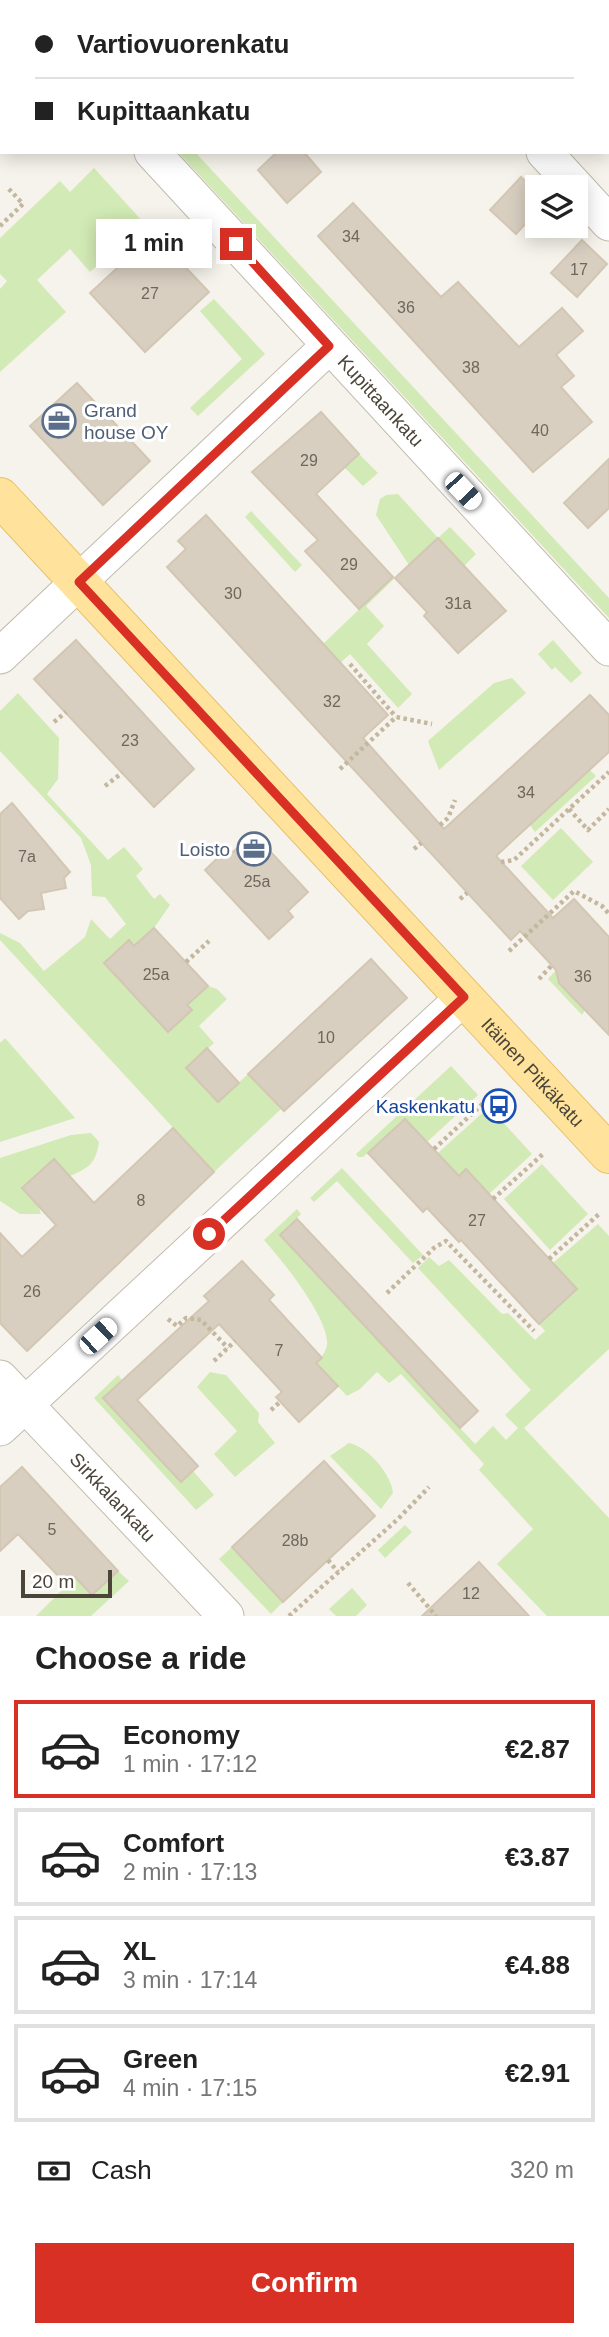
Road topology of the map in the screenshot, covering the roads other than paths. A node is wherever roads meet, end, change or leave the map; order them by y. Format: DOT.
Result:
graph roads {
  1 [pos="154,154"];
  2 [pos="546,154"];
  3 [pos="609,223"];
  4 [pos="329,346"];
  5 [pos="0,497"];
  6 [pos="79,582"];
  7 [pos="609,648"];
  8 [pos="0,656"];
  9 [pos="464,997"];
  10 [pos="609,1154"];
  11 [pos="0,1378"];
  12 [pos="12,1416"];
  13 [pos="226,1616"];
  1 -- 4 [label="street, Kupittaankatu"];
  2 -- 3 [label="street"];
  4 -- 6 [label="street"];
  4 -- 7 [label="street, Kupittaankatu"];
  5 -- 6 [label="main road, Itäinen Pitkäkatu"];
  6 -- 8 [label="street"];
  6 -- 9 [label="main road, Itäinen Pitkäkatu"];
  9 -- 10 [label="main road, Itäinen Pitkäkatu"];
  9 -- 12 [label="street"];
  11 -- 12 [label="street, Sirkkalankatu"];
  12 -- 13 [label="street, Sirkkalankatu"];
}
